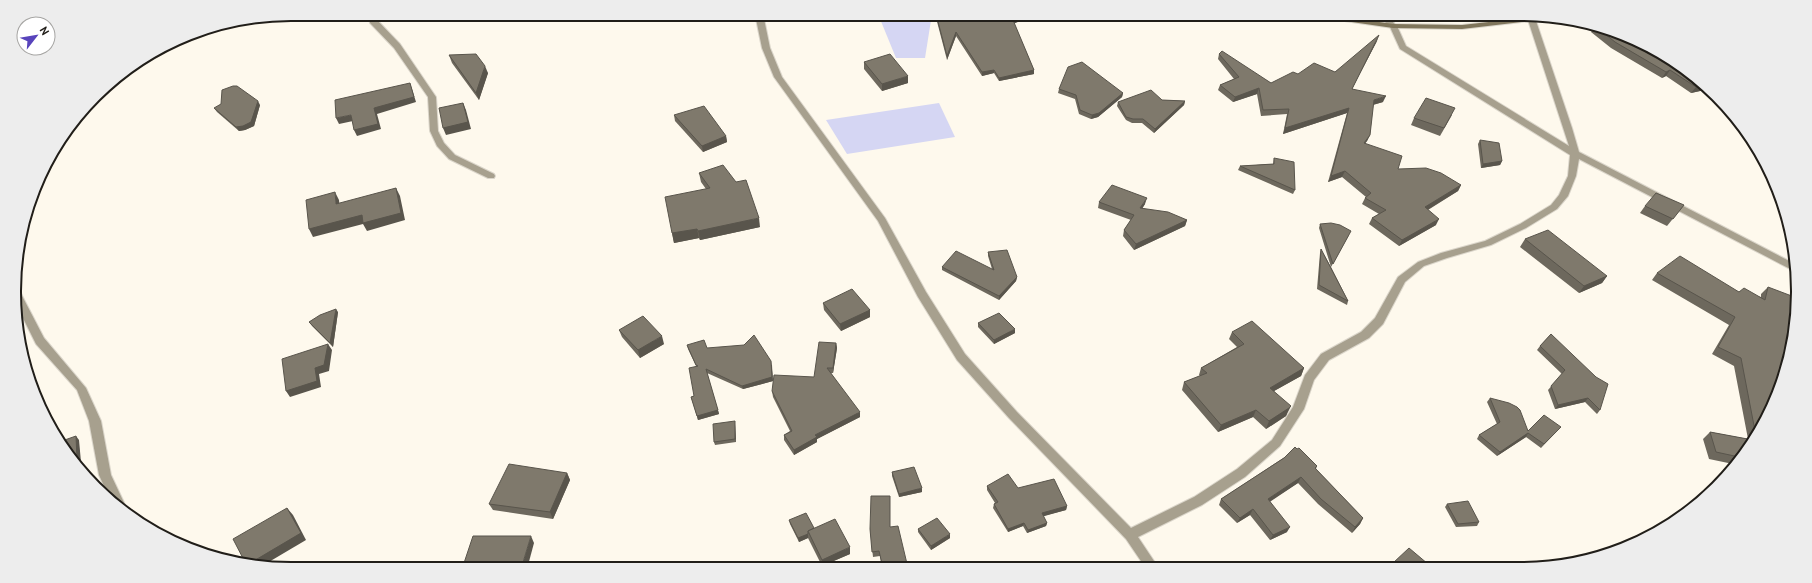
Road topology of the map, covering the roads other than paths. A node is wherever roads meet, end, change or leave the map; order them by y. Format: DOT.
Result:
graph roads {
  1 [pos="373,21"];
  2 [pos="760,21"];
  3 [pos="1358,21"];
  4 [pos="1388,21"];
  5 [pos="1521,21"];
  6 [pos="1533,22"];
  7 [pos="1393,26"];
  8 [pos="1575,154"];
  9 [pos="491,176"];
  10 [pos="1790,266"];
  11 [pos="22,306"];
  12 [pos="115,497"];
  13 [pos="1130,535"];
  14 [pos="1149,562"];
  1 -- 9 [label="street"];
  2 -- 13 [label="street"];
  3 -- 7 [label="street"];
  4 -- 7 [label="street"];
  5 -- 7 [label="street"];
  6 -- 8 [label="street"];
  7 -- 8 [label="street"];
  8 -- 10 [label="street"];
  8 -- 13 [label="street"];
  11 -- 12 [label="street"];
  13 -- 14 [label="street"];
}
